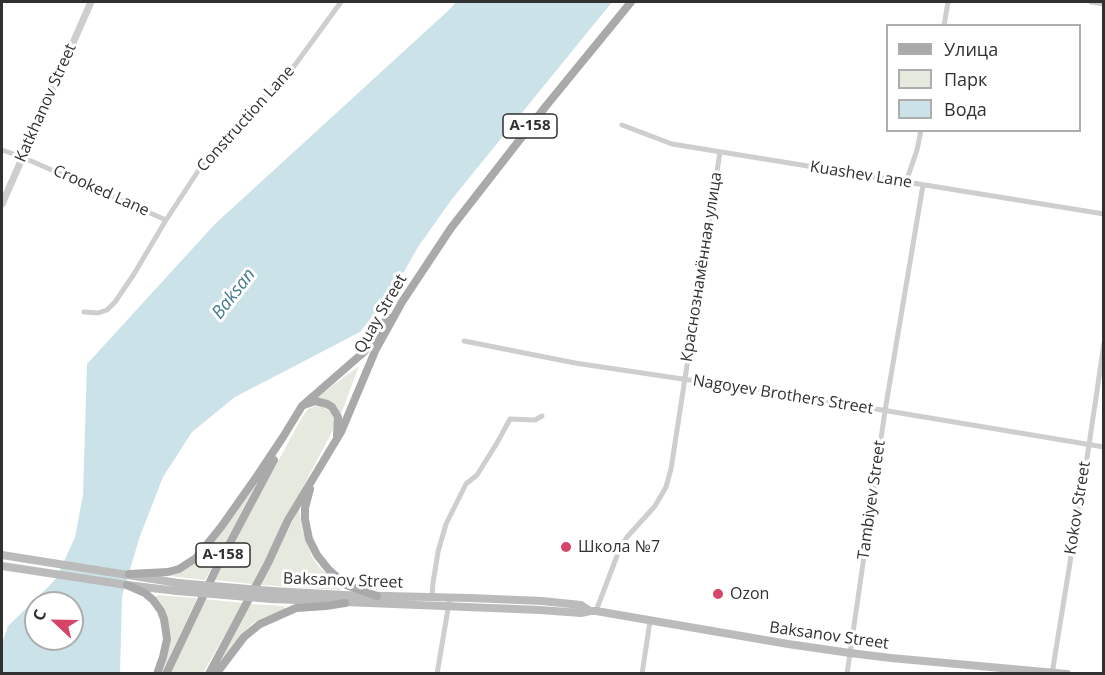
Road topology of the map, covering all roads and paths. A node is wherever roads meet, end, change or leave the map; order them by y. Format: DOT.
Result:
graph roads {
  1 [pos="91,2"];
  2 [pos="342,2"];
  3 [pos="631,2"];
  4 [pos="948,2"];
  5 [pos="1091,2"];
  6 [pos="1104,4"];
  7 [pos="944,24"];
  8 [pos="622,125"];
  9 [pos="921,132"];
  10 [pos="2,150"];
  11 [pos="720,152"];
  12 [pos="22,157"];
  13 [pos="906,182"];
  14 [pos="923,185"];
  15 [pos="2,204"];
  16 [pos="1104,214"];
  17 [pos="166,220"];
  18 [pos="433,254"];
  19 [pos="84,312"];
  20 [pos="464,341"];
  21 [pos="1104,343"];
  22 [pos="685,379"];
  23 [pos="302,406"];
  24 [pos="885,411"];
  25 [pos="542,416"];
  26 [pos="283,437"];
  27 [pos="336,441"];
  28 [pos="1089,445"];
  29 [pos="1104,447"];
  30 [pos="320,466"];
  31 [pos="2,555"];
  32 [pos="2,566"];
  33 [pos="129,574"];
  34 [pos="127,585"];
  35 [pos="178,587"];
  36 [pos="272,595"];
  37 [pos="377,596"];
  38 [pos="432,597"];
  39 [pos="450,597"];
  40 [pos="345,603"];
  41 [pos="449,607"];
  42 [pos="592,611"];
  43 [pos="650,621"];
  44 [pos="850,653"];
  45 [pos="1052,673"];
  46 [pos="157,674"];
  47 [pos="166,674"];
  48 [pos="209,674"];
  49 [pos="216,674"];
  50 [pos="438,674"];
  51 [pos="642,674"];
  52 [pos="847,674"];
  53 [pos="1067,674"];
  1 -- 12 [label="street, Katkhanov Street"];
  2 -- 17 [label="street, Construction Lane"];
  3 -- 18 [label="main road, Quay Street / А-158"];
  4 -- 7 [label="street"];
  5 -- 6 [label="street"];
  8 -- 11 [label="street, Kuashev Lane"];
  9 -- 13 [label="street"];
  10 -- 12 [label="street, Crooked Lane"];
  11 -- 13 [label="street, Kuashev Lane"];
  11 -- 22 [label="street, Краснознамённая улица"];
  12 -- 15 [label="street, Katkhanov Street"];
  12 -- 17 [label="street, Crooked Lane"];
  13 -- 14 [label="street, Kuashev Lane"];
  14 -- 16 [label="street, Kuashev Lane"];
  14 -- 24 [label="street, Tambiyev Street"];
  17 -- 19 [label="street, Construction Lane"];
  18 -- 23 [label="main road, А-158"];
  18 -- 27 [label="main road, Quay Street / А-158"];
  20 -- 22 [label="street, Nagoyev Brothers Street"];
  21 -- 28 [label="street, Kokov Street"];
  22 -- 24 [label="street, Nagoyev Brothers Street"];
  22 -- 42 [label="street, Краснознамённая улица"];
  23 -- 26 [label="main road, А-158"];
  23 -- 27 [label="main road"];
  24 -- 28 [label="street, Nagoyev Brothers Street"];
  24 -- 44 [label="street, Tambiyev Street"];
  25 -- 38 [label="street"];
  26 -- 33 [label="main road"];
  26 -- 47 [label="main road, А-158"];
  27 -- 30 [label="main road, Quay Street / А-158"];
  28 -- 29 [label="street, Nagoyev Brothers Street"];
  28 -- 45 [label="street, Kokov Street"];
  30 -- 37 [label="main road"];
  30 -- 48 [label="main road, Quay Street / А-158"];
  31 -- 33 [label="main road"];
  32 -- 34 [label="main road"];
  33 -- 35 [label="main road"];
  34 -- 35 [label="main road"];
  34 -- 46 [label="main road"];
  35 -- 36 [label="main road, bridge"];
  36 -- 37 [label="main road, Baksanov Street"];
  36 -- 40 [label="main road, Baksanov Street"];
  37 -- 38 [label="main road, Baksanov Street"];
  38 -- 39 [label="main road, Baksanov Street"];
  39 -- 41 [label="street"];
  39 -- 42 [label="main road, Baksanov Street"];
  40 -- 41 [label="main road, Baksanov Street"];
  40 -- 49 [label="main road"];
  41 -- 42 [label="main road, Baksanov Street"];
  41 -- 50 [label="street"];
  42 -- 43 [label="main road, Baksanov Street"];
  43 -- 44 [label="main road, Baksanov Street"];
  43 -- 51 [label="street"];
  44 -- 45 [label="main road, Baksanov Street"];
  44 -- 52 [label="street, Tambiyev Street"];
  45 -- 53 [label="main road, Baksanov Street"];
}
